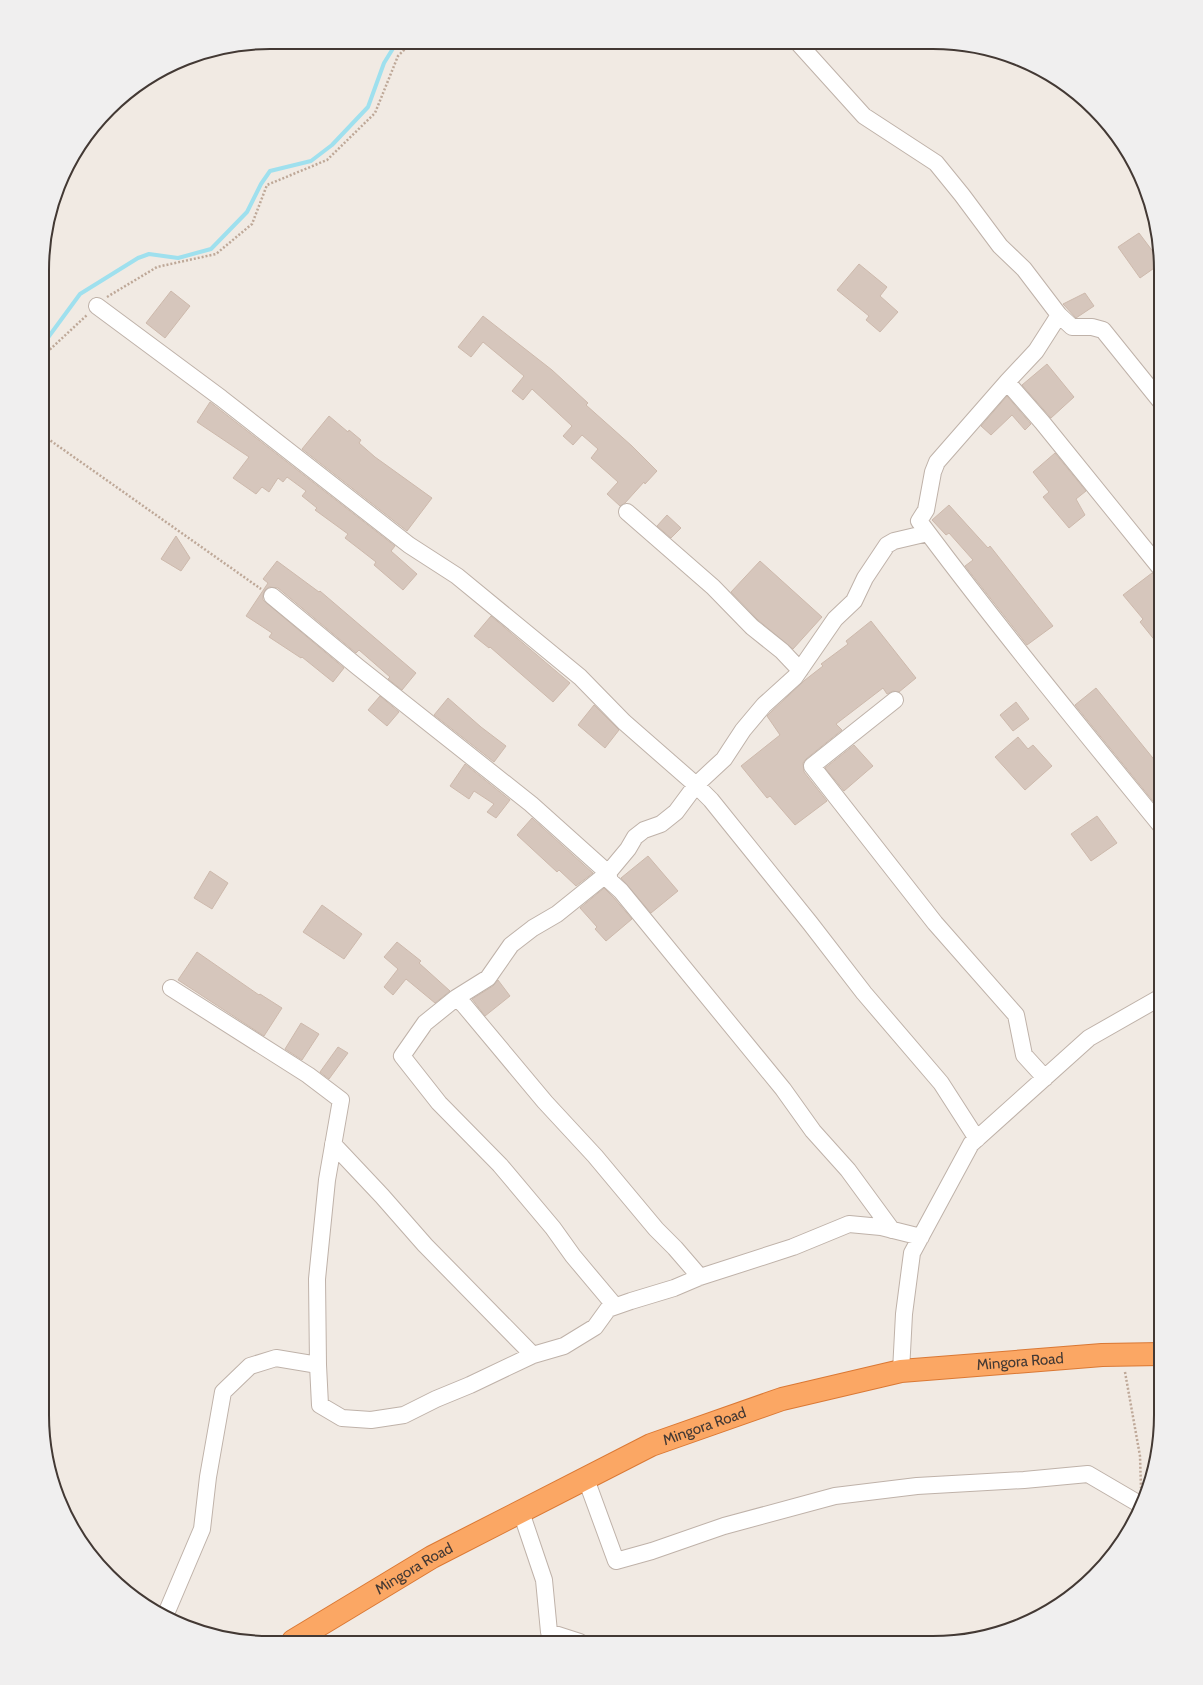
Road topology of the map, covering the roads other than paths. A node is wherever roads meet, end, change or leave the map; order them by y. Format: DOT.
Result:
graph roads {
  1 [pos="804,49"];
  2 [pos="97,306"];
  3 [pos="1059,315"];
  4 [pos="1007,382"];
  5 [pos="1154,393"];
  6 [pos="627,512"];
  7 [pos="928,533"];
  8 [pos="1154,560"];
  9 [pos="272,596"];
  10 [pos="800,670"];
  11 [pos="895,700"];
  12 [pos="696,785"];
  13 [pos="1154,817"];
  14 [pos="608,873"];
  15 [pos="171,988"];
  16 [pos="456,998"];
  17 [pos="1154,1001"];
  18 [pos="1045,1078"];
  19 [pos="977,1139"];
  20 [pos="333,1144"];
  21 [pos="892,1230"];
  22 [pos="921,1237"];
  23 [pos="700,1277"];
  24 [pos="615,1306"];
  25 [pos="1154,1354"];
  26 [pos="533,1355"];
  27 [pos="318,1365"];
  28 [pos="901,1371"];
  29 [pos="586,1479"];
  30 [pos="1137,1499"];
  31 [pos="521,1512"];
  32 [pos="168,1611"];
  33 [pos="301,1636"];
  34 [pos="561,1636"];
  1 -- 3 [label="street"];
  2 -- 12 [label="street"];
  3 -- 4 [label="street"];
  3 -- 5 [label="street"];
  4 -- 7 [label="street"];
  4 -- 8 [label="street"];
  6 -- 10 [label="street"];
  7 -- 10 [label="street"];
  7 -- 13 [label="street"];
  9 -- 14 [label="street"];
  10 -- 12 [label="street"];
  11 -- 18 [label="street"];
  12 -- 14 [label="street"];
  12 -- 19 [label="street"];
  14 -- 16 [label="street"];
  14 -- 21 [label="street"];
  15 -- 20 [label="street"];
  16 -- 23 [label="street"];
  16 -- 24 [label="street"];
  17 -- 18 [label="street"];
  18 -- 19 [label="street"];
  19 -- 22 [label="street"];
  20 -- 26 [label="street"];
  20 -- 27 [label="street"];
  21 -- 22 [label="street"];
  21 -- 23 [label="street"];
  22 -- 28 [label="street"];
  23 -- 24 [label="street"];
  24 -- 26 [label="street"];
  25 -- 28 [label="highway, Mingora Road"];
  26 -- 27 [label="street"];
  27 -- 32 [label="street"];
  28 -- 29 [label="highway, Mingora Road"];
  29 -- 30 [label="street"];
  29 -- 31 [label="highway, Mingora Road"];
  31 -- 33 [label="highway, Mingora Road"];
  31 -- 34 [label="street"];
}
